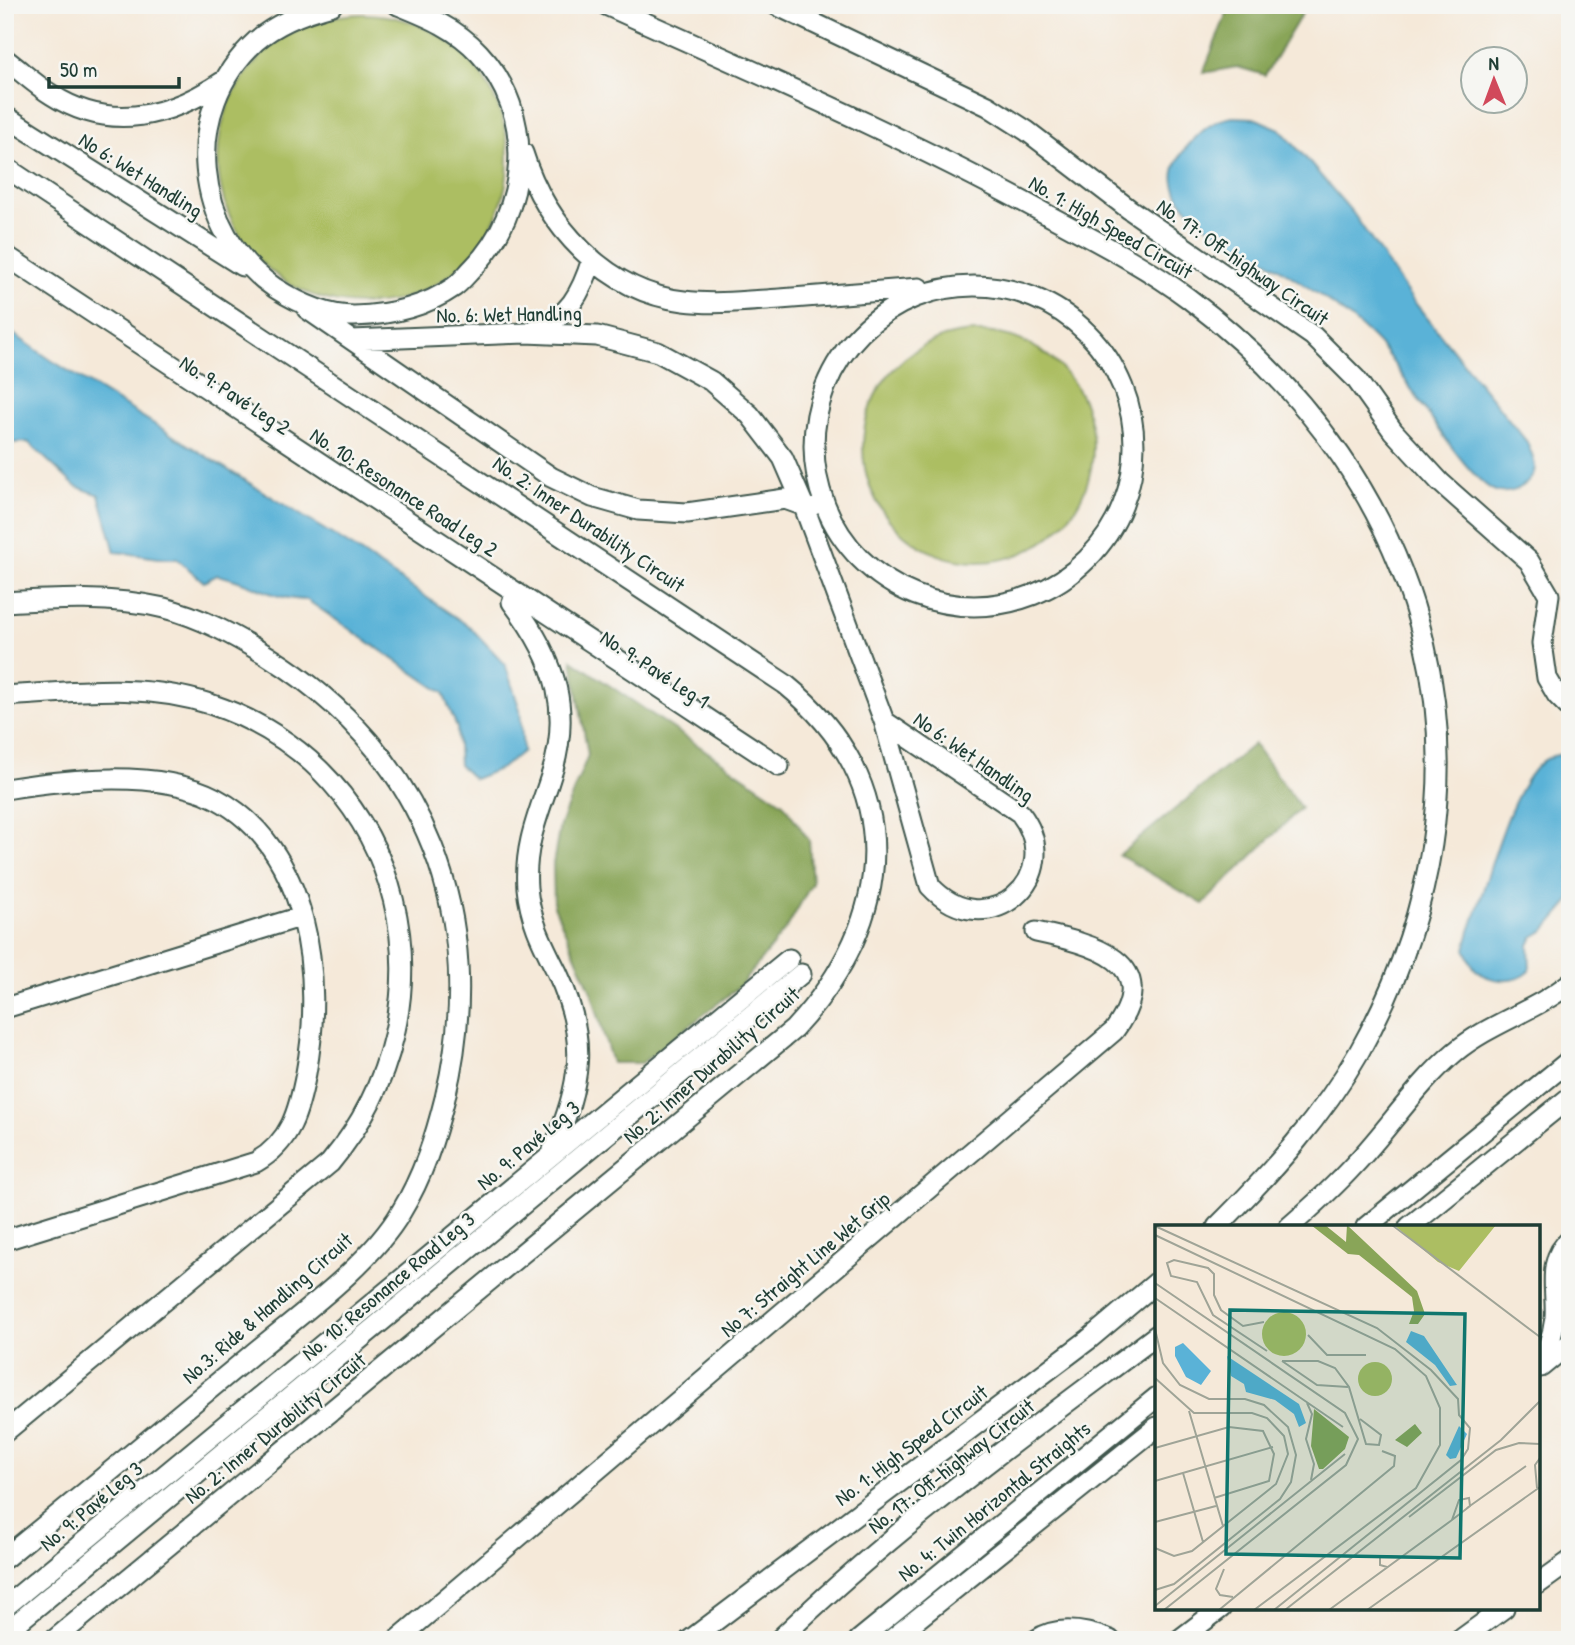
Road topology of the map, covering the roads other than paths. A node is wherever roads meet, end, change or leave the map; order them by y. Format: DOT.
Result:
graph roads {
  1 [pos="332,5"];
  2 [pos="398,5"];
  3 [pos="606,5"];
  4 [pos="776,5"];
  5 [pos="5,59"];
  6 [pos="225,80"];
  7 [pos="5,116"];
  8 [pos="519,142"];
  9 [pos="5,167"];
  10 [pos="5,255"];
  11 [pos="592,259"];
  12 [pos="5,271"];
  13 [pos="252,272"];
  14 [pos="951,286"];
  15 [pos="298,303"];
  16 [pos="526,333"];
  17 [pos="352,341"];
  18 [pos="803,504"];
  19 [pos="839,534"];
  20 [pos="5,602"];
  21 [pos="512,602"];
  22 [pos="5,696"];
  23 [pos="1570,708"];
  24 [pos="884,721"];
  25 [pos="776,771"];
  26 [pos="5,789"];
  27 [pos="300,917"];
  28 [pos="1036,932"];
  29 [pos="795,967"];
  30 [pos="1570,983"];
  31 [pos="5,1009"];
  32 [pos="1570,1060"];
  33 [pos="1570,1097"];
  34 [pos="551,1155"];
  35 [pos="1219,1225"];
  36 [pos="1291,1225"];
  37 [pos="1368,1225"];
  38 [pos="1411,1225"];
  39 [pos="5,1240"];
  40 [pos="1570,1240"];
  41 [pos="1155,1284"];
  42 [pos="1155,1337"];
  43 [pos="1570,1343"];
  44 [pos="1540,1362"];
  45 [pos="1540,1366"];
  46 [pos="1155,1399"];
  47 [pos="1155,1429"];
  48 [pos="5,1432"];
  49 [pos="5,1558"];
  50 [pos="1570,1562"];
  51 [pos="1540,1583"];
  52 [pos="5,1607"];
  53 [pos="1501,1610"];
  54 [pos="1217,1611"];
  55 [pos="5,1633"];
  56 [pos="54,1640"];
  57 [pos="397,1640"];
  58 [pos="690,1640"];
  59 [pos="779,1640"];
  60 [pos="859,1640"];
  61 [pos="891,1640"];
  62 [pos="1036,1640"];
  63 [pos="1110,1640"];
  64 [pos="1177,1640"];
  65 [pos="1460,1640"];
  1 -- 6 [label="street, No 6: Wet Handling"];
  2 -- 8 [label="street, No 6: Wet Handling"];
  3 -- 35 [label="street, No. 1: High Speed Circuit"];
  4 -- 23 [label="street, No. 17: Off-highway Circuit"];
  5 -- 6 [label="street, No 6: Wet Handling"];
  6 -- 13 [label="street, No 6: Wet Handling"];
  7 -- 13 [label="street, No 6: Wet Handling"];
  8 -- 11 [label="street"];
  8 -- 15 [label="street, No 6: Wet Handling"];
  9 -- 56 [label="street, No. 2: Inner Durability Circuit"];
  10 -- 25 [label="street, No. 10: Resonance Road Leg 2"];
  11 -- 14 [label="street"];
  11 -- 16 [label="street"];
  12 -- 21 [label="street, No. 9: Pavé Leg 2"];
  13 -- 15 [label="street, No 6: Wet Handling"];
  14 -- 19 [label="street"];
  14 -- 19 [label="street"];
  15 -- 17 [label="street"];
  16 -- 17 [label="street, No. 6: Wet Handling"];
  16 -- 18 [label="street, No. 6: Wet Handling"];
  17 -- 18 [label="street"];
  18 -- 19 [label="street, No. 6: Wet Handling"];
  18 -- 24 [label="street, No 6: Wet Handling"];
  20 -- 49 [label="street, No.3: Ride & Handling Circuit"];
  21 -- 25 [label="street, No. 9: Pavé Leg 1"];
  21 -- 34 [label="street"];
  22 -- 48 [label="street"];
  24 -- 24 [label="street, No 6: Wet Handling"];
  26 -- 27 [label="street"];
  27 -- 31 [label="street"];
  27 -- 39 [label="street"];
  28 -- 57 [label="street, No 7: Straight Line Wet Grip"];
  29 -- 34 [label="street, No. 9: Pavé Leg 3"];
  29 -- 55 [label="street, No. 10: Resonance Road Leg 3"];
  30 -- 36 [label="street"];
  32 -- 37 [label="street"];
  33 -- 38 [label="street"];
  34 -- 52 [label="street, No. 9: Pavé Leg 3"];
  40 -- 44 [label="street"];
  41 -- 58 [label="street, No. 1: High Speed Circuit"];
  42 -- 59 [label="street, No. 17: Off-highway Circuit"];
  43 -- 45 [label="street"];
  46 -- 60 [label="street, No. 4: Twin Horizontal Straights"];
  47 -- 61 [label="street, No. 4: Twin Horizontal Straights"];
  50 -- 51 [label="street"];
  53 -- 65 [label="street"];
  54 -- 64 [label="street"];
  62 -- 63 [label="street"];
}
